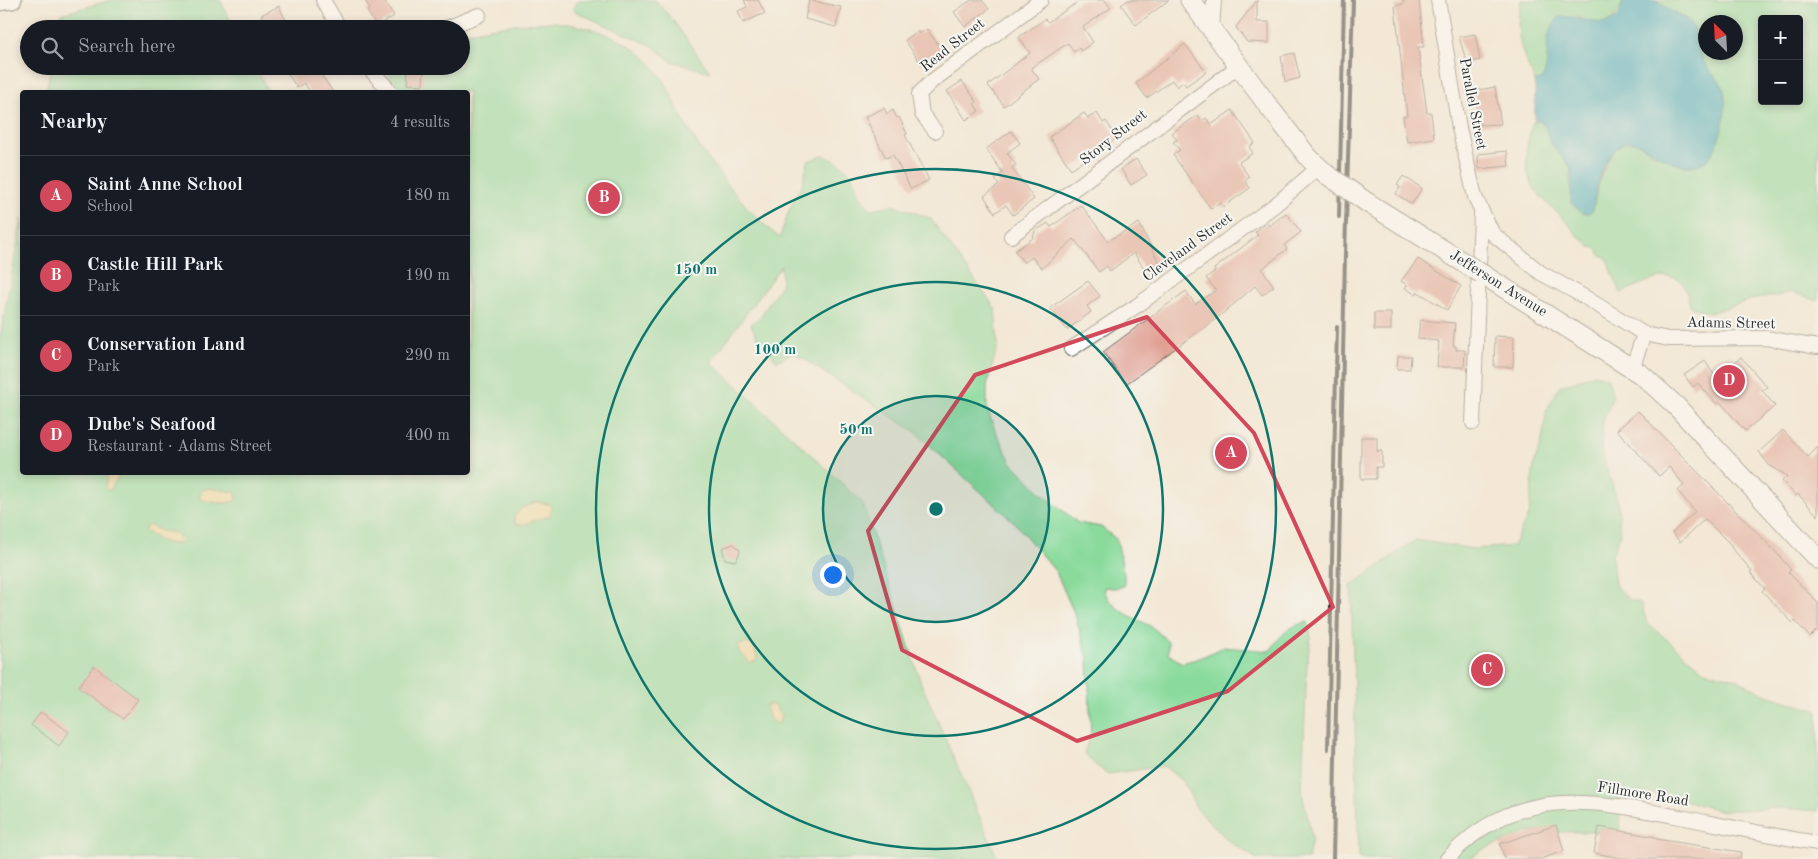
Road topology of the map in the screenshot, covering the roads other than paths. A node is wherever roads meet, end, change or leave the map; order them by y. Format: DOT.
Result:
graph roads {
  1 [pos="13,0"];
  2 [pos="324,0"];
  3 [pos="1041,0"];
  4 [pos="1190,0"];
  5 [pos="1214,0"];
  6 [pos="1438,0"];
  7 [pos="0,2"];
  8 [pos="479,15"];
  9 [pos="335,20"];
  10 [pos="466,20"];
  11 [pos="1212,30"];
  12 [pos="1239,66"];
  13 [pos="375,75"];
  14 [pos="389,90"];
  15 [pos="935,131"];
  16 [pos="1322,171"];
  17 [pos="1481,213"];
  18 [pos="1011,236"];
  19 [pos="1644,334"];
  20 [pos="1818,347"];
  21 [pos="1072,349"];
  22 [pos="1626,365"];
  23 [pos="1473,423"];
  24 [pos="1818,559"];
  25 [pos="1818,843"];
  26 [pos="1447,859"];
  1 -- 7 [label="street"];
  2 -- 9 [label="street"];
  3 -- 15 [label="street, Read Street"];
  4 -- 11 [label="main road, Jefferson Avenue"];
  5 -- 11 [label="street"];
  6 -- 17 [label="street, Parallel Street"];
  8 -- 10 [label="street"];
  11 -- 12 [label="main road, Jefferson Avenue"];
  12 -- 16 [label="main road, Jefferson Avenue"];
  12 -- 18 [label="street, Story Street"];
  13 -- 14 [label="street"];
  16 -- 21 [label="street, Cleveland Street"];
  16 -- 22 [label="main road, Jefferson Avenue, bridge"];
  17 -- 19 [label="street, Parallel Street"];
  17 -- 23 [label="street, Parallel Street"];
  19 -- 20 [label="street, Adams Street"];
  19 -- 22 [label="street"];
  22 -- 24 [label="main road, Jefferson Avenue"];
  25 -- 26 [label="street, Fillmore Road"];
}
